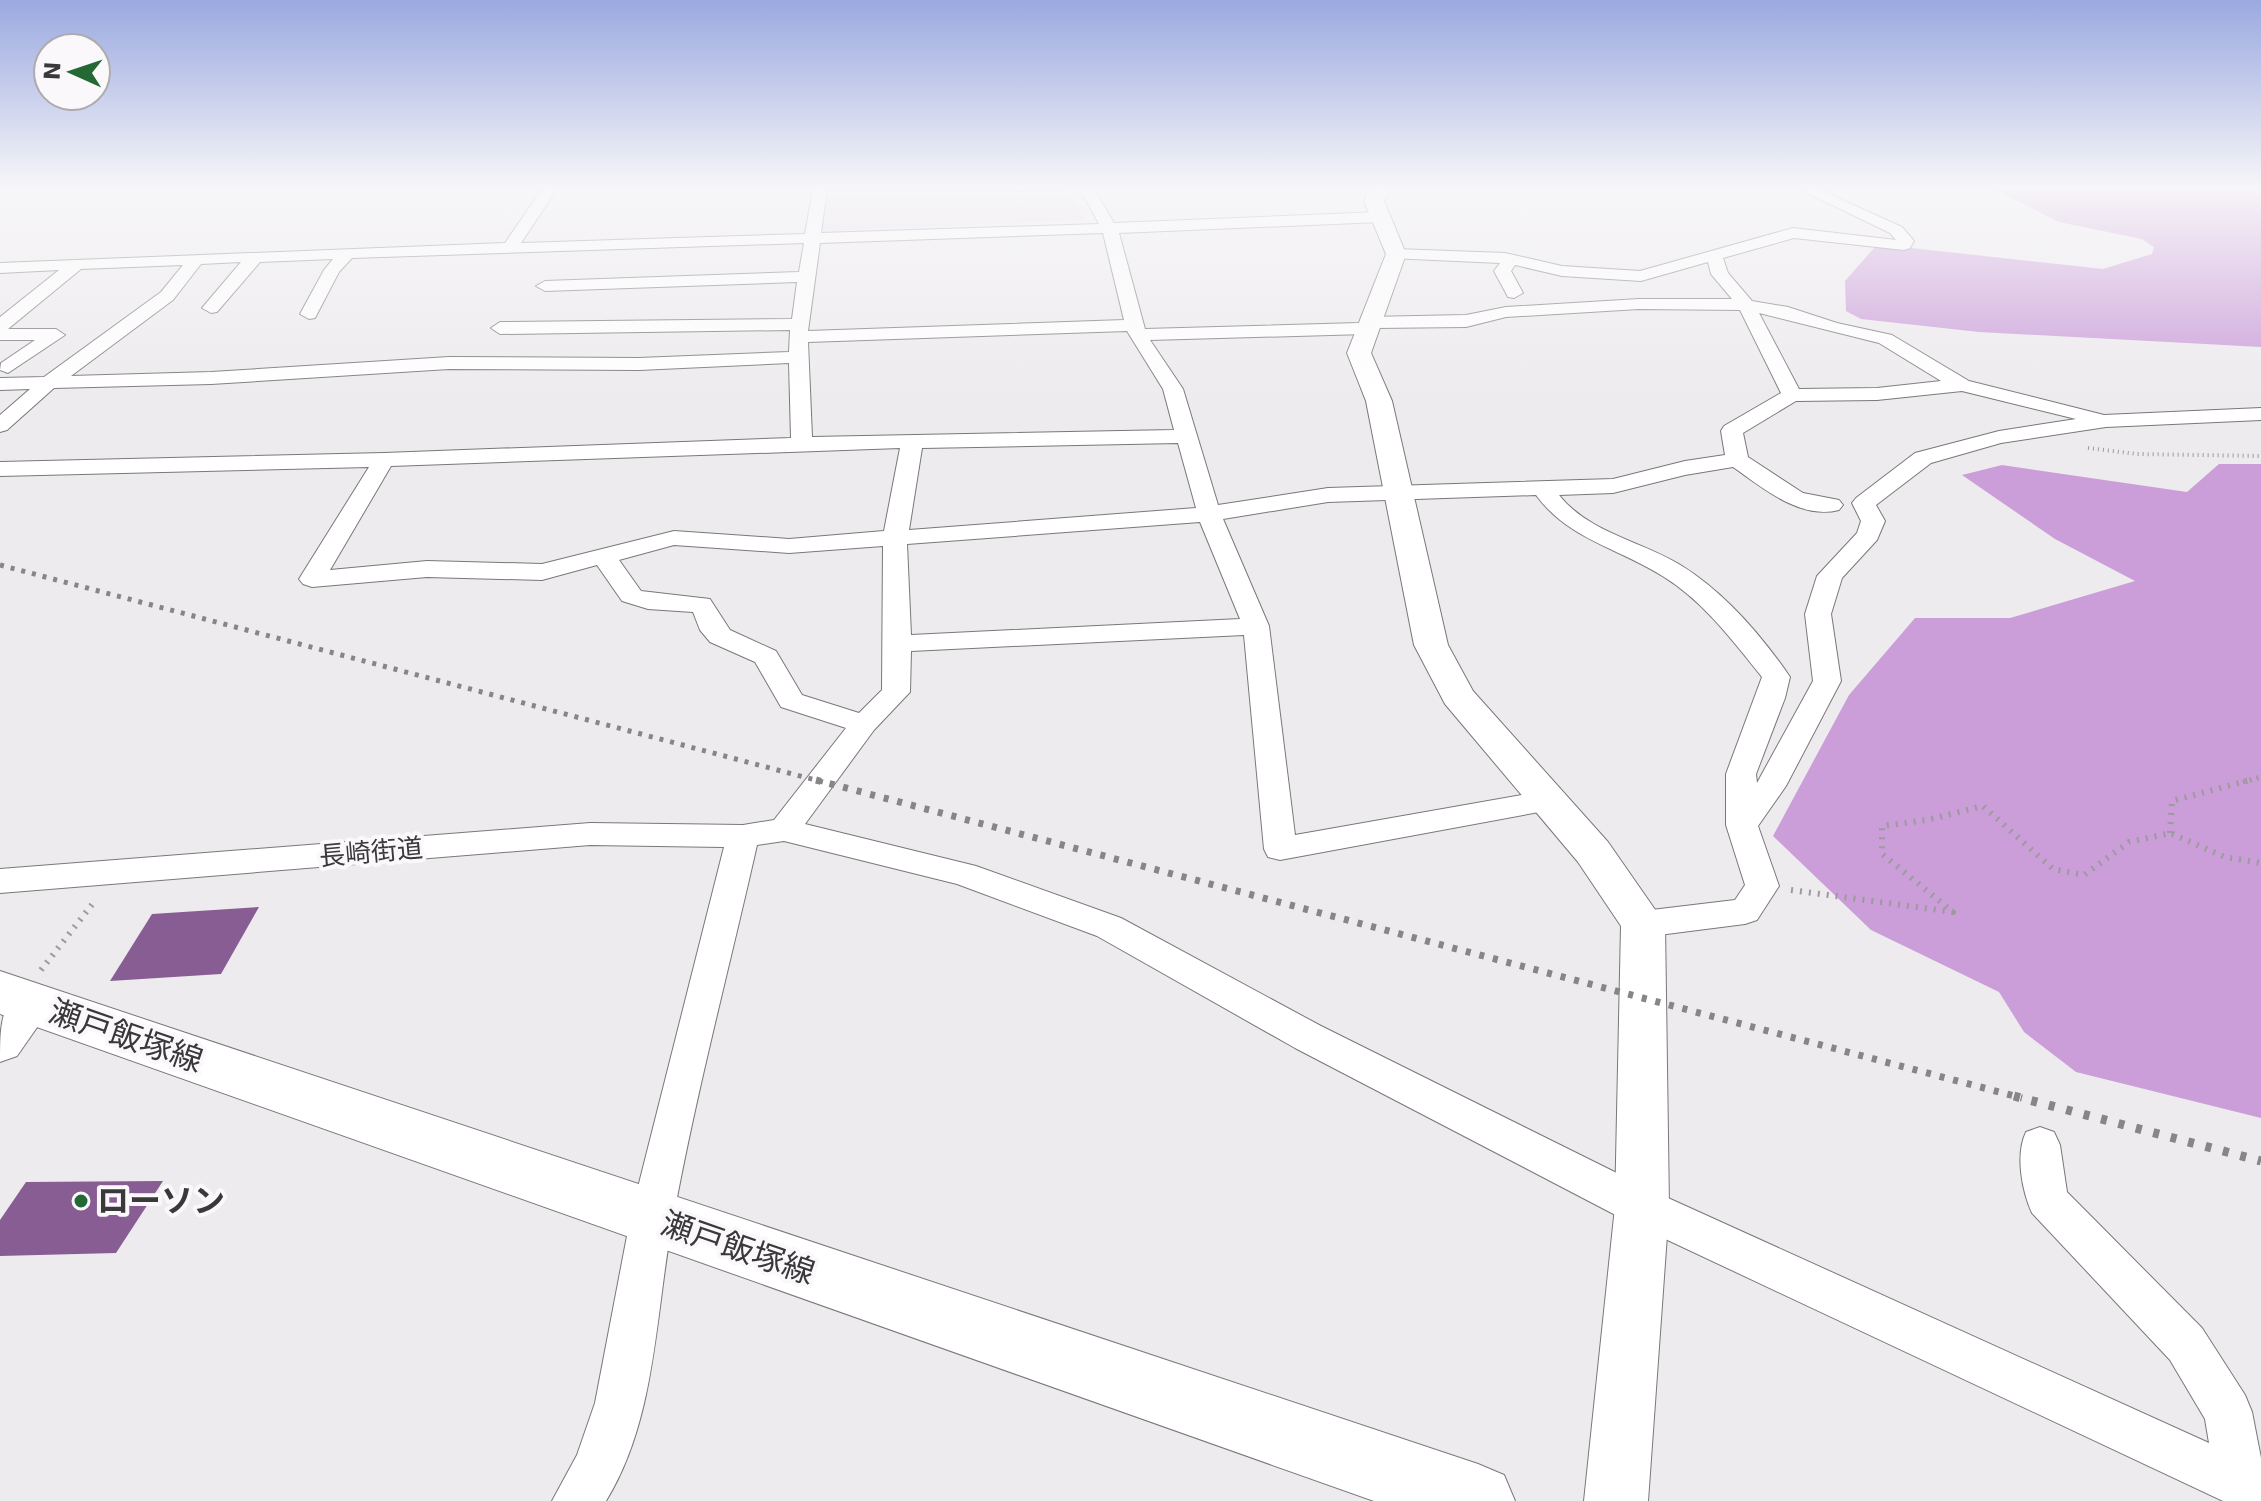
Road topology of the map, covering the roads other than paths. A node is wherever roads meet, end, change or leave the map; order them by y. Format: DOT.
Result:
graph roads {
  1 [pos="176,259"];
  2 [pos="196,259"];
  3 [pos="253,259"];
  4 [pos="342,259"];
  5 [pos="642,259"];
  6 [pos="810,259"];
  7 [pos="1118,259"];
  8 [pos="1394,259"];
  9 [pos="1511,259"];
  10 [pos="1696,259"];
  11 [pos="1715,259"];
  12 [pos="537,263"];
  13 [pos="77,264"];
  14 [pos="0,268"];
  15 [pos="806,277"];
  16 [pos="545,286"];
  17 [pos="1514,293"];
  18 [pos="1746,305"];
  19 [pos="211,308"];
  20 [pos="309,314"];
  21 [pos="1367,325"];
  22 [pos="0,326"];
  23 [pos="500,328"];
  24 [pos="1137,330"];
  25 [pos="0,334"];
  26 [pos="799,339"];
  27 [pos="4,375"];
  28 [pos="51,381"];
  29 [pos="1962,385"];
  30 [pos="1792,395"];
  31 [pos="2261,414"];
  32 [pos="2106,421"];
  33 [pos="0,426"];
  34 [pos="1187,436"];
  35 [pos="912,443"];
  36 [pos="802,444"];
  37 [pos="384,460"];
  38 [pos="1737,460"];
  39 [pos="0,469"];
  40 [pos="1543,489"];
  41 [pos="1401,494"];
  42 [pos="1831,505"];
  43 [pos="1209,514"];
  44 [pos="895,539"];
  45 [pos="603,557"];
  46 [pos="1256,626"];
  47 [pos="898,644"];
  48 [pos="864,724"];
  49 [pos="1550,801"];
  50 [pos="1742,825"];
  51 [pos="784,830"];
  52 [pos="743,836"];
  53 [pos="0,881"];
  54 [pos="1643,924"];
  55 [pos="21,1003"];
  56 [pos="2040,1145"];
  57 [pos="1642,1207"];
  58 [pos="651,1219"];
  59 [pos="2251,1488"];
  60 [pos="577,1501"];
  61 [pos="1478,1501"];
  62 [pos="1616,1501"];
  1 -- 13 [label="street"];
  2 -- 28 [label="street"];
  3 -- 19 [label="street"];
  4 -- 20 [label="street"];
  5 -- 12 [label="street"];
  6 -- 15 [label="street"];
  7 -- 24 [label="street"];
  8 -- 21 [label="street"];
  9 -- 10 [label="street"];
  9 -- 17 [label="street"];
  11 -- 18 [label="street"];
  13 -- 14 [label="street"];
  13 -- 22 [label="street"];
  15 -- 16 [label="street"];
  15 -- 26 [label="street"];
  18 -- 21 [label="street"];
  18 -- 29 [label="street"];
  18 -- 30 [label="street"];
  21 -- 24 [label="street"];
  21 -- 41 [label="street"];
  23 -- 26 [label="street"];
  24 -- 26 [label="street"];
  24 -- 34 [label="street"];
  25 -- 27 [label="street"];
  26 -- 28 [label="street"];
  26 -- 36 [label="street"];
  27 -- 28 [label="street"];
  28 -- 33 [label="street"];
  29 -- 30 [label="street"];
  29 -- 32 [label="street"];
  30 -- 38 [label="street"];
  31 -- 32 [label="street"];
  32 -- 50 [label="street"];
  34 -- 35 [label="street"];
  34 -- 43 [label="street"];
  35 -- 36 [label="street"];
  35 -- 44 [label="street"];
  36 -- 37 [label="street"];
  37 -- 39 [label="street"];
  37 -- 45 [label="street"];
  38 -- 40 [label="street"];
  38 -- 42 [label="street"];
  40 -- 41 [label="street"];
  40 -- 50 [label="street"];
  41 -- 43 [label="street"];
  41 -- 49 [label="street"];
  43 -- 44 [label="street"];
  43 -- 46 [label="street"];
  44 -- 45 [label="street"];
  44 -- 47 [label="street"];
  45 -- 48 [label="street"];
  46 -- 47 [label="street"];
  46 -- 49 [label="street"];
  47 -- 48 [label="street"];
  48 -- 51 [label="street"];
  49 -- 54 [label="street"];
  50 -- 54 [label="street"];
  51 -- 52 [label="street, 長崎街道"];
  51 -- 57 [label="street"];
  52 -- 53 [label="street, 長崎街道"];
  52 -- 58 [label="street"];
  54 -- 57 [label="street"];
  55 -- 58 [label="main road, 瀬戸飯塚線"];
  56 -- 59 [label="street"];
  57 -- 59 [label="street"];
  57 -- 62 [label="street"];
  58 -- 60 [label="street"];
  58 -- 61 [label="main road, 瀬戸飯塚線"];
}
